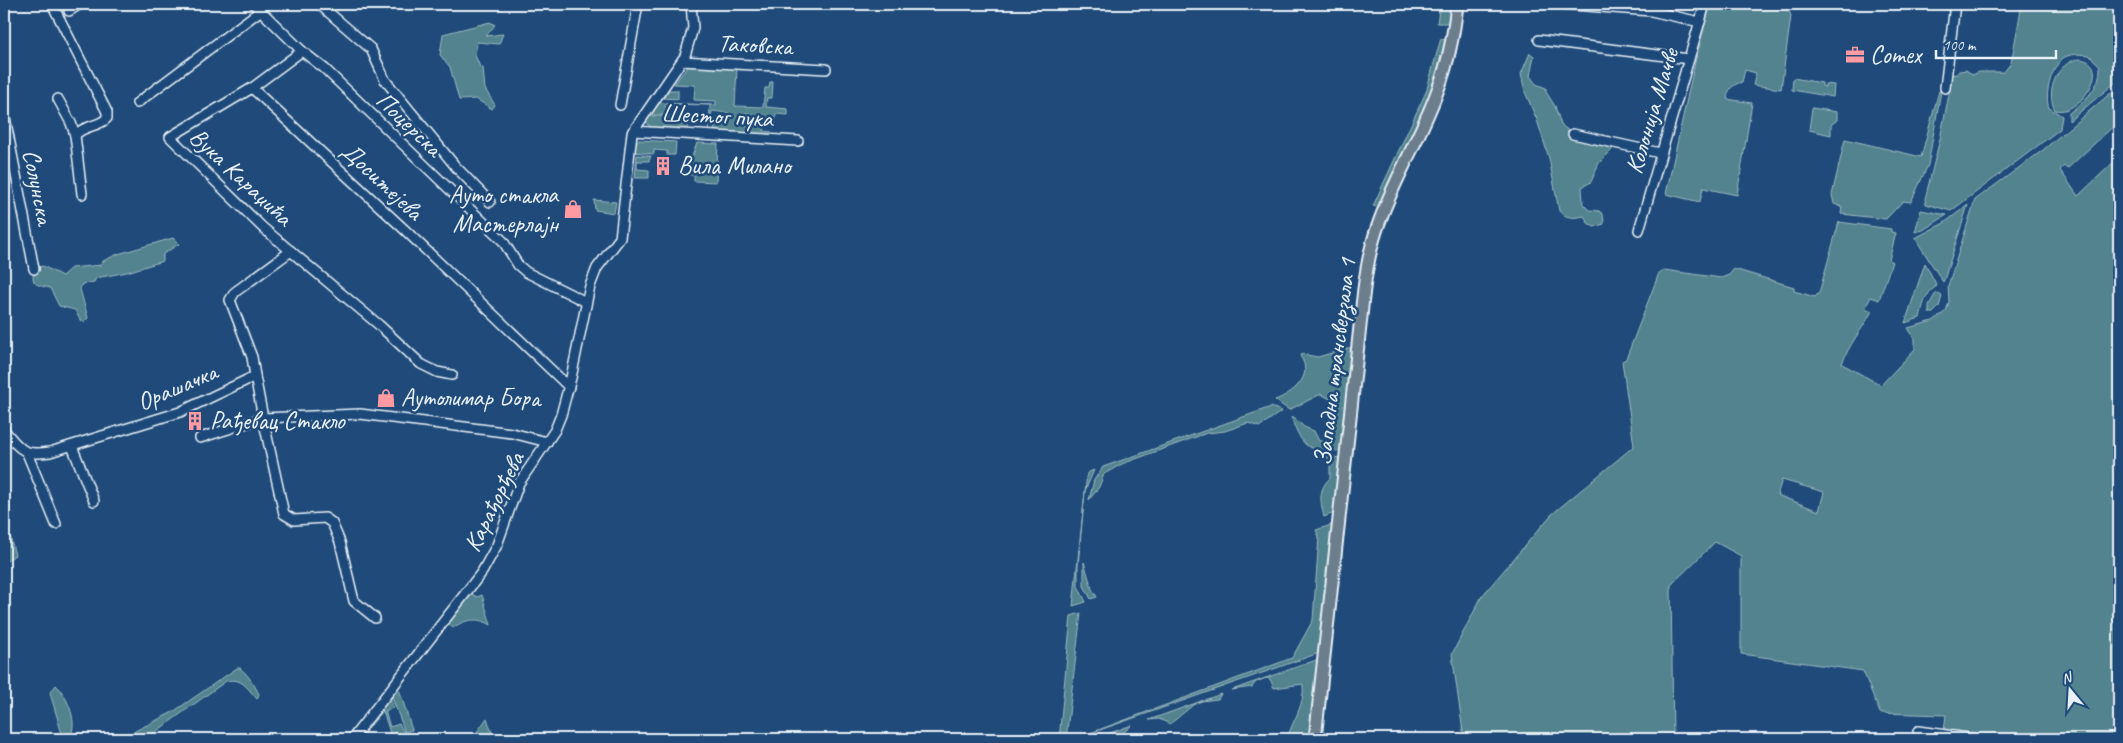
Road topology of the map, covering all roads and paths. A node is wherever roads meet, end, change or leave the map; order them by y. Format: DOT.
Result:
graph roads {
  1 [pos="52,4"];
  2 [pos="80,4"];
  3 [pos="318,4"];
  4 [pos="638,4"];
  5 [pos="691,4"];
  6 [pos="1457,4"];
  7 [pos="1561,4"];
  8 [pos="1705,4"];
  9 [pos="1955,4"];
  10 [pos="257,7"];
  11 [pos="69,11"];
  12 [pos="1700,22"];
  13 [pos="1539,40"];
  14 [pos="302,51"];
  15 [pos="1689,59"];
  16 [pos="682,61"];
  17 [pos="826,69"];
  18 [pos="252,88"];
  19 [pos="1945,88"];
  20 [pos="58,99"];
  21 [pos="137,103"];
  22 [pos="620,105"];
  23 [pos="4,112"];
  24 [pos="633,131"];
  25 [pos="1573,134"];
  26 [pos="75,135"];
  27 [pos="798,141"];
  28 [pos="1660,153"];
  29 [pos="82,194"];
  30 [pos="490,202"];
  31 [pos="1639,230"];
  32 [pos="291,251"];
  33 [pos="34,269"];
  34 [pos="586,302"];
  35 [pos="452,375"];
  36 [pos="255,376"];
  37 [pos="569,388"];
  38 [pos="263,418"];
  39 [pos="4,430"];
  40 [pos="200,438"];
  41 [pos="546,442"];
  42 [pos="72,446"];
  43 [pos="27,453"];
  44 [pos="94,501"];
  45 [pos="56,524"];
  46 [pos="375,618"];
  47 [pos="1918,730"];
  48 [pos="352,739"];
  49 [pos="1315,739"];
  50 [pos="1975,739"];
  1 -- 26 [label="street"];
  2 -- 11 [label="street"];
  3 -- 30 [label="street"];
  4 -- 22 [label="street"];
  5 -- 16 [label="street, Карађорђева"];
  6 -- 49 [label="main road, Западна трансверзала 1"];
  7 -- 12 [label="street"];
  8 -- 12 [label="street, Колонија Мачве"];
  9 -- 19 [label="street"];
  10 -- 14 [label="street, Поцерска"];
  10 -- 21 [label="street"];
  12 -- 15 [label="street, Колонија Мачве"];
  13 -- 15 [label="street"];
  14 -- 18 [label="street, Вука Караџића"];
  14 -- 34 [label="street, Поцерска"];
  15 -- 28 [label="street, Колонија Мачве"];
  16 -- 17 [label="street, Таковска"];
  16 -- 24 [label="street, Карађорђева"];
  18 -- 32 [label="street, Вука Караџића"];
  18 -- 37 [label="street, Доситејева"];
  20 -- 26 [label="street"];
  23 -- 33 [label="street, Солунска"];
  24 -- 27 [label="street, Шестог пука"];
  24 -- 34 [label="street, Карађорђева"];
  25 -- 28 [label="street"];
  26 -- 29 [label="street"];
  28 -- 31 [label="street, Колонија Мачве"];
  32 -- 35 [label="street, Вука Караџића"];
  32 -- 36 [label="street, Вука Караџића"];
  34 -- 37 [label="street, Карађорђева"];
  36 -- 38 [label="street, Орашачка"];
  36 -- 42 [label="street, Орашачка"];
  37 -- 41 [label="street, Карађорђева"];
  38 -- 40 [label="street"];
  38 -- 41 [label="street"];
  38 -- 46 [label="street, Орашачка"];
  39 -- 43 [label="street"];
  41 -- 48 [label="street, Карађорђева"];
  42 -- 43 [label="street, Орашачка"];
  42 -- 44 [label="street"];
  43 -- 45 [label="street"];
  47 -- 50 [label="street"];
}
